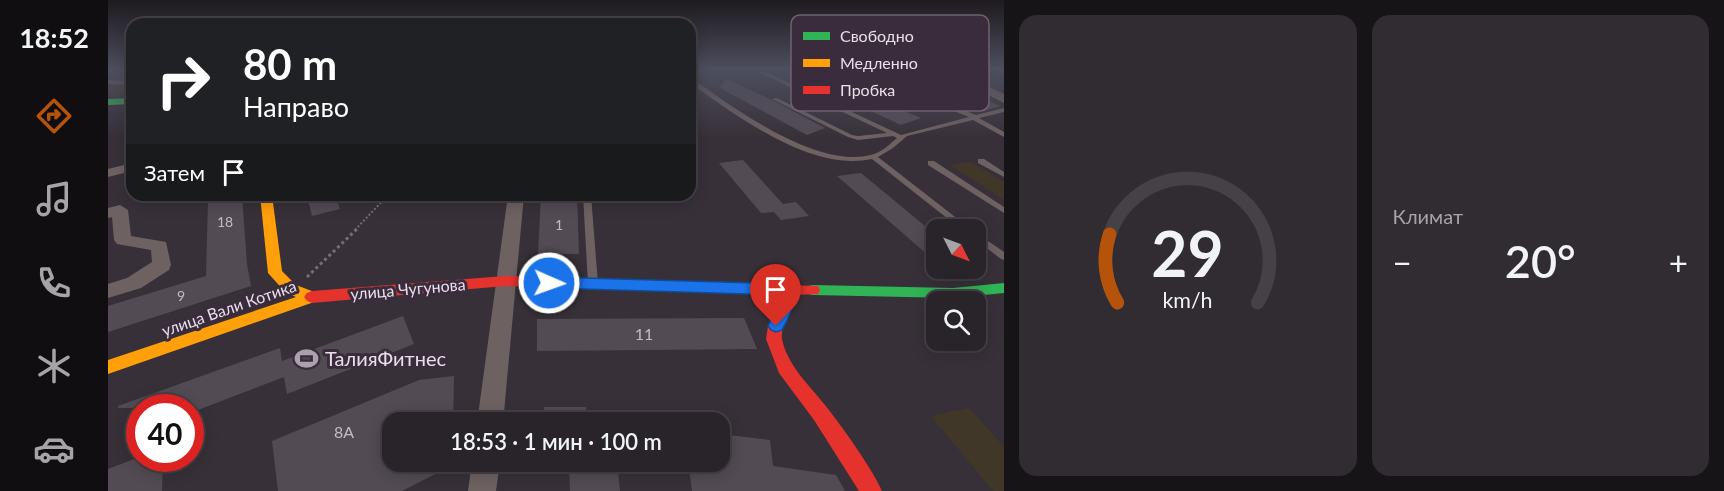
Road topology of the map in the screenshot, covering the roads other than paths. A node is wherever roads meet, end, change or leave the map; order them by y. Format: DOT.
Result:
graph roads {
  1 [pos="703,92"];
  2 [pos="990,92"];
  3 [pos="775,99"];
  4 [pos="1004,99"];
  5 [pos="126,101"];
  6 [pos="108,102"];
  7 [pos="791,107"];
  8 [pos="1004,110"];
  9 [pos="799,111"];
  10 [pos="844,111"];
  11 [pos="957,111"];
  12 [pos="975,118"];
  13 [pos="893,134"];
  14 [pos="1004,135"];
  15 [pos="902,138"];
  16 [pos="874,157"];
  17 [pos="981,161"];
  18 [pos="931,163"];
  19 [pos="126,169"];
  20 [pos="1004,175"];
  21 [pos="109,176"];
  22 [pos="267,201"];
  23 [pos="515,201"];
  24 [pos="587,201"];
  25 [pos="1004,212"];
  26 [pos="108,213"];
  27 [pos="954,219"];
  28 [pos="986,243"];
  29 [pos="1004,257"];
  30 [pos="505,282"];
  31 [pos="593,284"];
  32 [pos="1004,288"];
  33 [pos="786,290"];
  34 [pos="108,291"];
  35 [pos="312,297"];
  36 [pos="108,367"];
  37 [pos="491,412"];
  38 [pos="485,472"];
  39 [pos="482,491"];
  40 [pos="871,491"];
  1 -- 16 [label="lane"];
  2 -- 4 [label="street"];
  3 -- 7 [label="lane"];
  5 -- 6 [label="street"];
  8 -- 12 [label="lane"];
  9 -- 13 [label="lane"];
  10 -- 13 [label="lane"];
  11 -- 12 [label="lane"];
  12 -- 14 [label="lane"];
  12 -- 15 [label="lane"];
  13 -- 15 [label="lane"];
  15 -- 16 [label="lane"];
  16 -- 27 [label="lane"];
  17 -- 20 [label="lane"];
  18 -- 25 [label="lane"];
  19 -- 21 [label="street"];
  22 -- 35 [label="street, улица Вали Котика"];
  23 -- 30 [label="street"];
  24 -- 31 [label="lane"];
  26 -- 34 [label="street"];
  28 -- 29 [label="lane"];
  30 -- 31 [label="street, улица Чугунова"];
  30 -- 35 [label="street, улица Чугунова"];
  30 -- 37 [label="street"];
  31 -- 33 [label="street, улица Чугунова"];
  32 -- 33 [label="street, улица Чугунова"];
  33 -- 40 [label="street"];
  35 -- 36 [label="street, улица Вали Котика"];
  38 -- 39 [label="street"];
}
